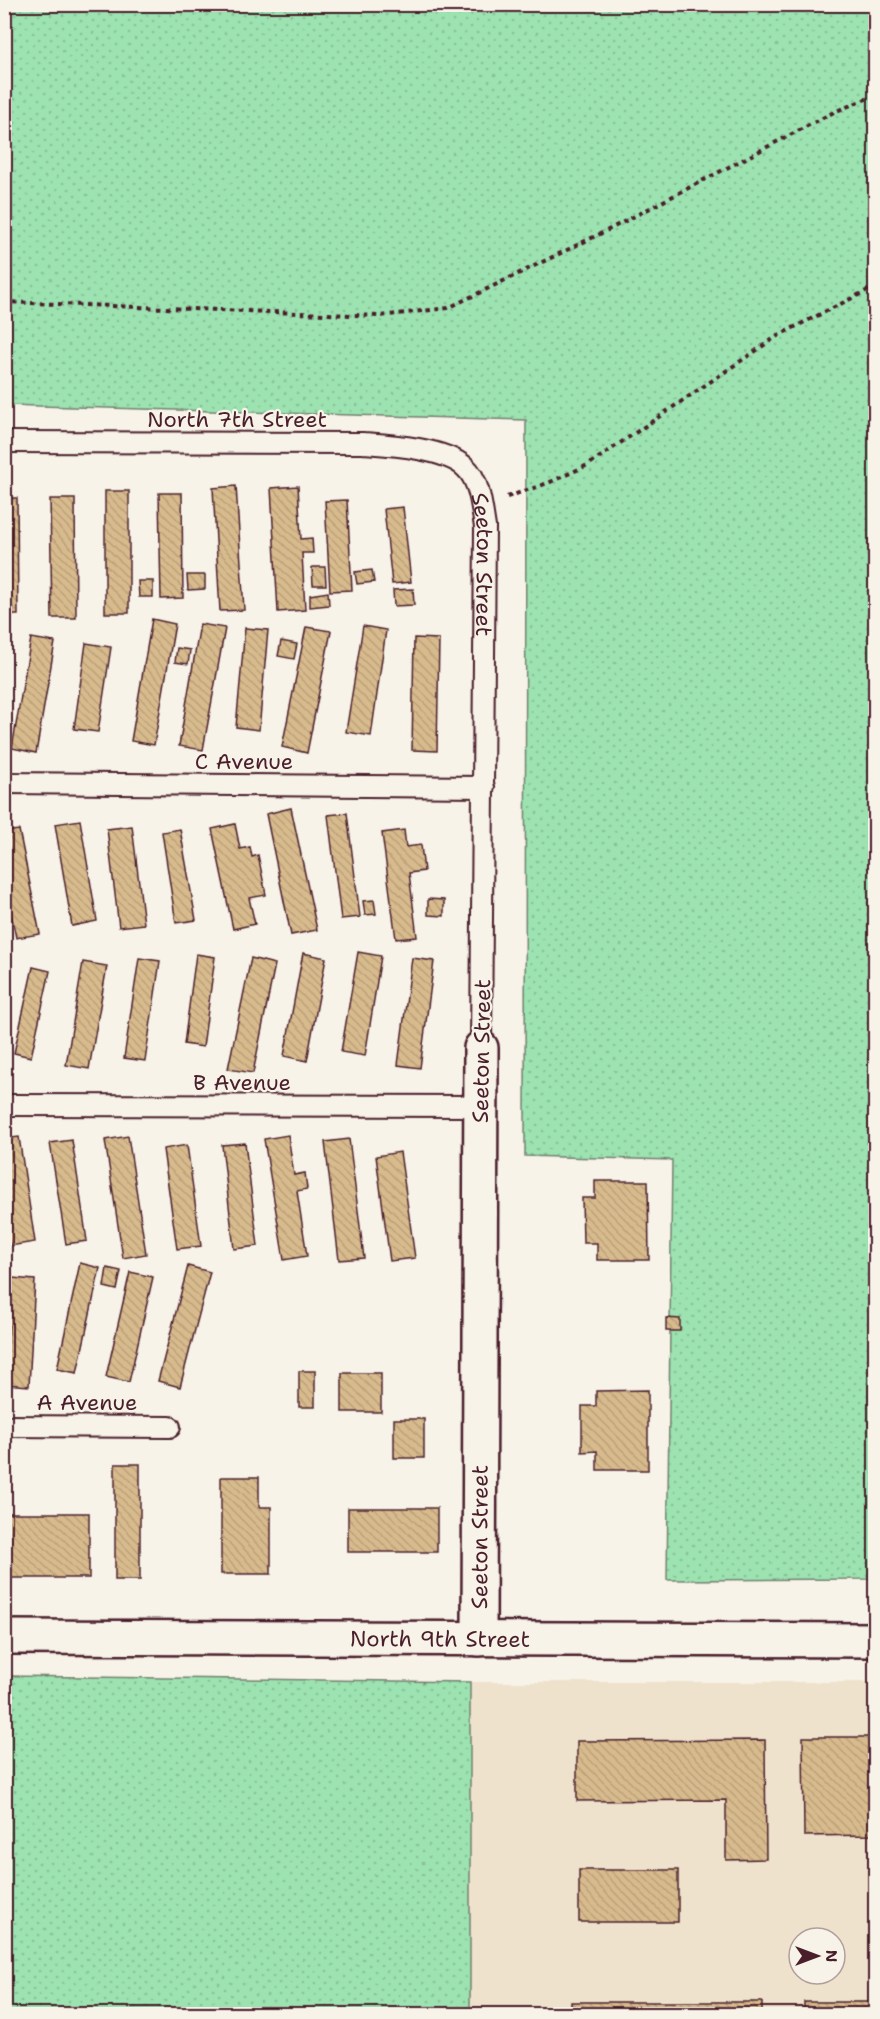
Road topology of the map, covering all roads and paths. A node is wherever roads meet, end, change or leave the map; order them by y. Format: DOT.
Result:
graph roads {
  1 [pos="876,95"];
  2 [pos="876,286"];
  3 [pos="4,302"];
  4 [pos="4,442"];
  5 [pos="466,467"];
  6 [pos="481,506"];
  7 [pos="4,783"];
  8 [pos="484,787"];
  9 [pos="481,1048"];
  10 [pos="4,1106"];
  11 [pos="480,1107"];
  12 [pos="4,1426"];
  13 [pos="170,1427"];
  14 [pos="4,1637"];
  15 [pos="479,1639"];
  16 [pos="876,1640"];
  1 -- 3 [label="path"];
  2 -- 6 [label="path"];
  4 -- 5 [label="lane, North 7th Street"];
  5 -- 6 [label="lane, Seeton Street"];
  6 -- 8 [label="lane, Seeton Street"];
  7 -- 8 [label="lane, C Avenue"];
  8 -- 9 [label="lane, Seeton Street"];
  9 -- 11 [label="street, Seeton Street"];
  10 -- 11 [label="lane, B Avenue"];
  11 -- 15 [label="street, Seeton Street"];
  12 -- 13 [label="lane, A Avenue"];
  14 -- 15 [label="street, North 9th Street"];
  15 -- 16 [label="street, North 9th Street"];
}
